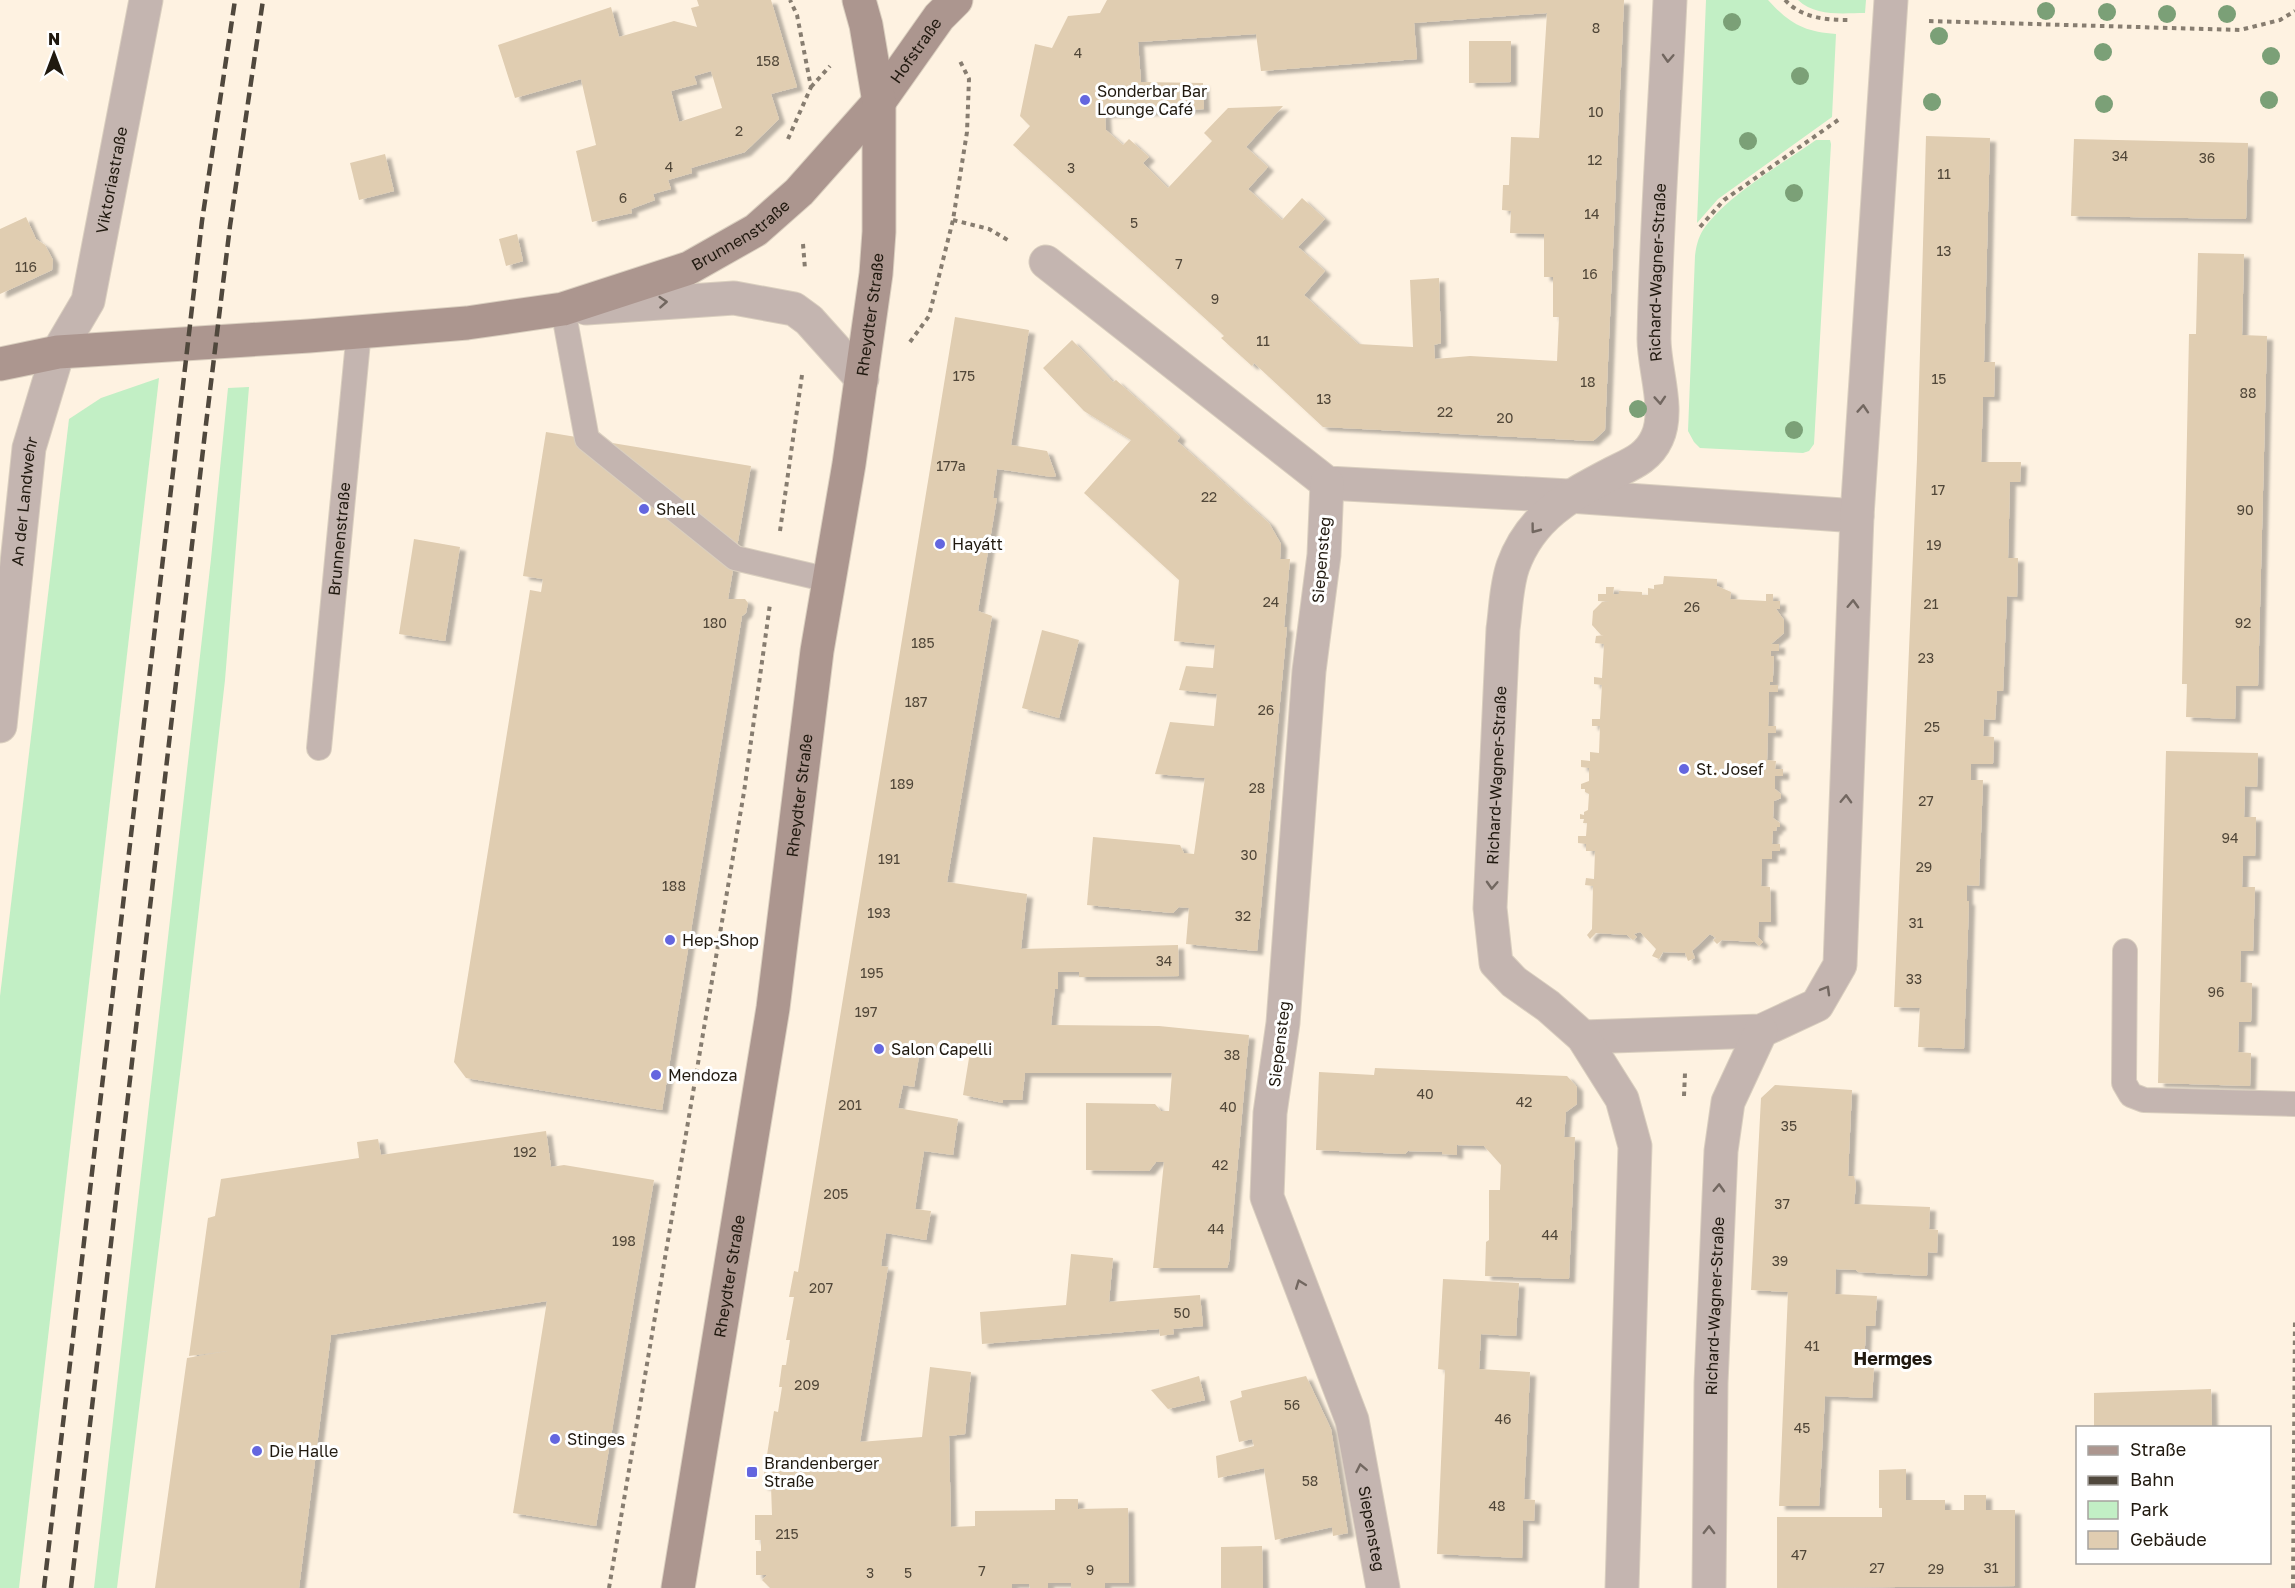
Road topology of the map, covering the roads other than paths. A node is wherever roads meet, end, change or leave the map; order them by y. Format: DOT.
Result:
graph roads {
  1 [pos="146,0"];
  2 [pos="859,0"];
  3 [pos="1670,0"];
  4 [pos="947,9"];
  5 [pos="1890,10"];
  6 [pos="879,102"];
  7 [pos="1046,262"];
  8 [pos="563,309"];
  9 [pos="359,331"];
  10 [pos="58,352"];
  11 [pos="0,364"];
  12 [pos="861,379"];
  13 [pos="1327,483"];
  14 [pos="1569,496"];
  15 [pos="1857,516"];
  16 [pos="829,580"];
  17 [pos="0,726"];
  18 [pos="319,748"];
  19 [pos="2125,951"];
  20 [pos="1761,1031"];
  21 [pos="1583,1036"];
  22 [pos="2295,1104"];
  23 [pos="678,1588"];
  24 [pos="1383,1588"];
  25 [pos="1622,1588"];
  26 [pos="1709,1588"];
  1 -- 10 [label="street, Viktoriastraße"];
  2 -- 6 [label="main road, Rheydter Straße"];
  3 -- 14 [label="street, Richard-Wagner-Straße, one-way"];
  4 -- 6 [label="main road, Hofstraße"];
  15 -- 5 [label="street, one-way"];
  6 -- 8 [label="main road, Brunnenstraße"];
  6 -- 12 [label="main road, Rheydter Straße"];
  7 -- 13 [label="street"];
  8 -- 9 [label="main road, Brunnenstraße"];
  8 -- 12 [label="street, Brunnenstraße, one-way"];
  8 -- 16 [label="lane"];
  9 -- 10 [label="main road, Brunnenstraße"];
  9 -- 18 [label="lane, Brunnenstraße"];
  10 -- 11 [label="main road, Brunnenstraße"];
  10 -- 17 [label="street, An der Landwehr"];
  12 -- 16 [label="main road, Rheydter Straße"];
  13 -- 14 [label="street"];
  24 -- 13 [label="street, Siepensteg, one-way"];
  14 -- 15 [label="street"];
  14 -- 21 [label="street, Richard-Wagner-Straße, one-way"];
  20 -- 15 [label="street, one-way"];
  16 -- 23 [label="main road, Rheydter Straße"];
  19 -- 22 [label="lane"];
  20 -- 21 [label="street"];
  26 -- 20 [label="street, Richard-Wagner-Straße, one-way"];
  21 -- 25 [label="street, Richard-Wagner-Straße"];
}
